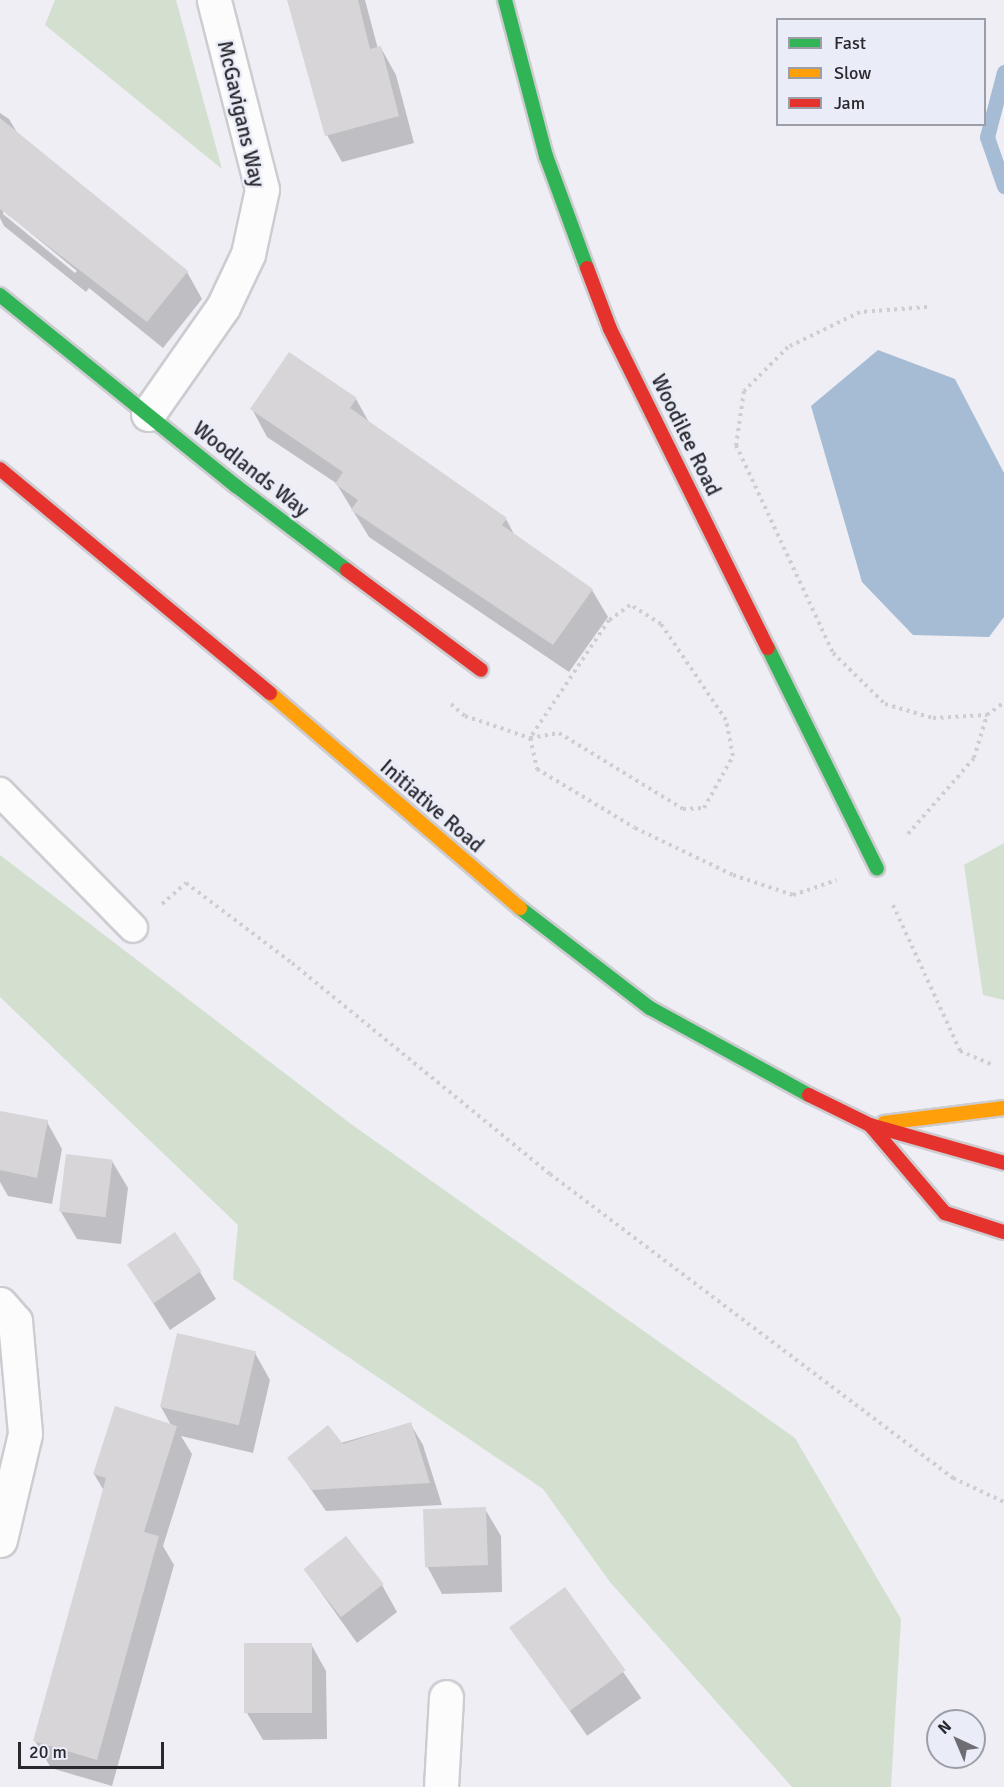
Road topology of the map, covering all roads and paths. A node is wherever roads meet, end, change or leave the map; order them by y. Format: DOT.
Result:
graph roads {
  1 [pos="214,0"];
  2 [pos="505,0"];
  3 [pos="0,295"];
  4 [pos="927,307"];
  5 [pos="148,414"];
  6 [pos="0,469"];
  7 [pos="481,670"];
  8 [pos="1004,702"];
  9 [pos="987,715"];
  10 [pos="530,738"];
  11 [pos="0,792"];
  12 [pos="876,869"];
  13 [pos="133,928"];
  14 [pos="1004,1070"];
  15 [pos="1004,1108"];
  16 [pos="870,1125"];
  17 [pos="1004,1164"];
  18 [pos="1004,1232"];
  19 [pos="0,1304"];
  20 [pos="1004,1502"];
  21 [pos="0,1540"];
  22 [pos="446,1697"];
  23 [pos="441,1787"];
  1 -- 5 [label="street, McGavigans Way"];
  2 -- 12 [label="street, Woodilee Road"];
  3 -- 5 [label="street, Woodlands Way"];
  4 -- 9 [label="path"];
  5 -- 7 [label="street, Woodlands Way"];
  6 -- 16 [label="street, Initiative Road"];
  8 -- 9 [label="path"];
  9 -- 12 [label="path"];
  10 -- 10 [label="path"];
  10 -- 12 [label="path"];
  11 -- 13 [label="lane"];
  12 -- 14 [label="path"];
  13 -- 20 [label="path"];
  15 -- 16 [label="street"];
  16 -- 17 [label="street"];
  16 -- 18 [label="street, Initiative Road"];
  19 -- 21 [label="street"];
  22 -- 23 [label="street"];
}
